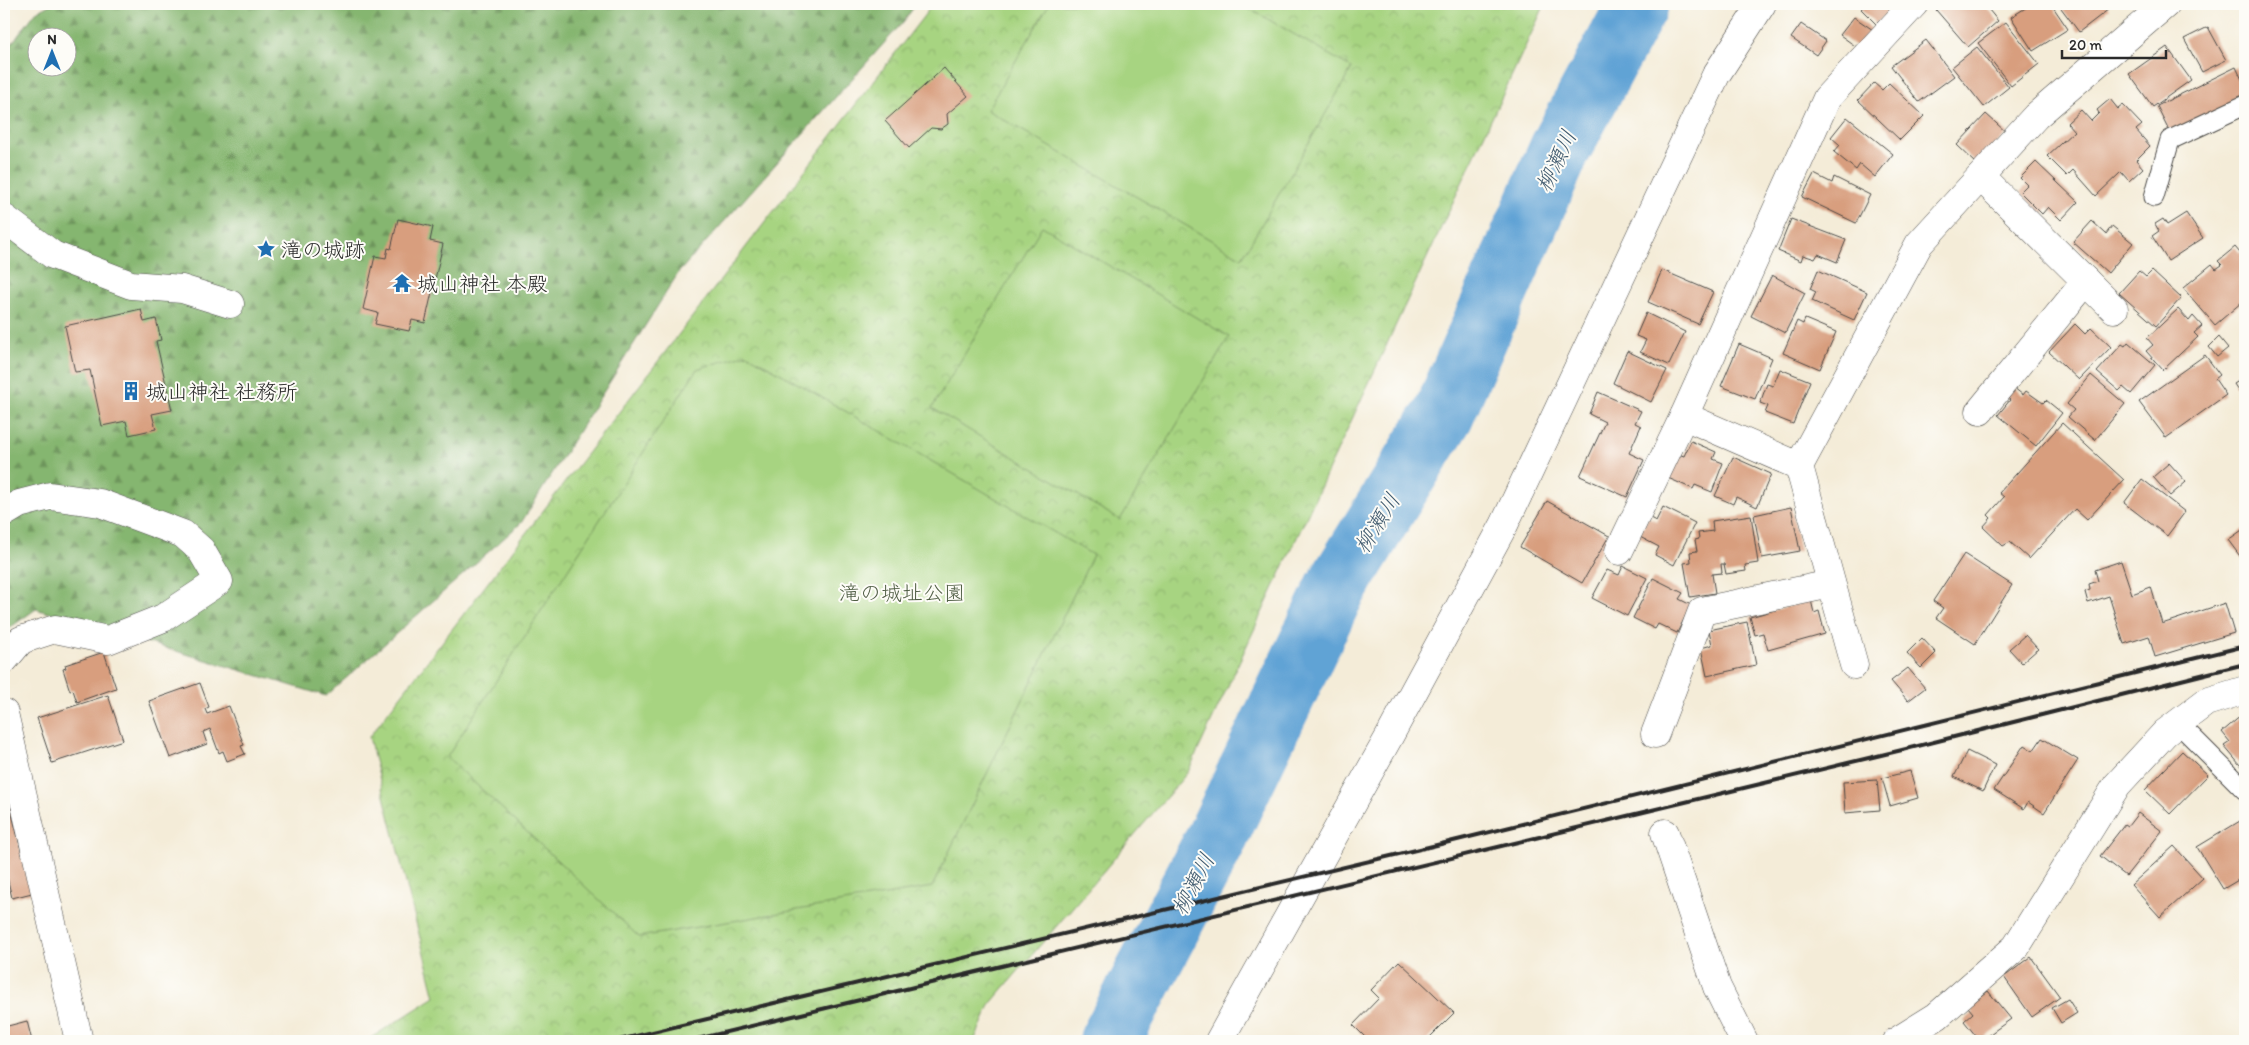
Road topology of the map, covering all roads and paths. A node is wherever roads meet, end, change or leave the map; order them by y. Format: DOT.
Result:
graph roads {
  1 [pos="1762,4"];
  2 [pos="1914,4"];
  3 [pos="2166,4"];
  4 [pos="2245,105"];
  5 [pos="1981,177"];
  6 [pos="2154,197"];
  7 [pos="4,218"];
  8 [pos="2086,281"];
  9 [pos="230,304"];
  10 [pos="2114,309"];
  11 [pos="1980,411"];
  12 [pos="1684,416"];
  13 [pos="1799,466"];
  14 [pos="4,513"];
  15 [pos="1619,551"];
  16 [pos="1831,584"];
  17 [pos="4,660"];
  18 [pos="1854,665"];
  19 [pos="2245,690"];
  20 [pos="4,713"];
  21 [pos="2178,723"];
  22 [pos="1655,734"];
  23 [pos="2245,790"];
  24 [pos="1665,833"];
  25 [pos="79,1041"];
  26 [pos="1219,1041"];
  27 [pos="1744,1041"];
  28 [pos="1897,1041"];
  1 -- 26 [label="street"];
  2 -- 12 [label="street"];
  3 -- 5 [label="street"];
  4 -- 6 [label="lane"];
  5 -- 8 [label="street"];
  5 -- 13 [label="street"];
  7 -- 9 [label="street"];
  8 -- 10 [label="street"];
  8 -- 11 [label="street"];
  12 -- 13 [label="street"];
  12 -- 15 [label="street"];
  13 -- 16 [label="street"];
  14 -- 17 [label="street"];
  16 -- 18 [label="street"];
  16 -- 22 [label="street"];
  19 -- 21 [label="street"];
  20 -- 25 [label="street"];
  21 -- 23 [label="lane"];
  21 -- 28 [label="street"];
  24 -- 27 [label="street"];
}
